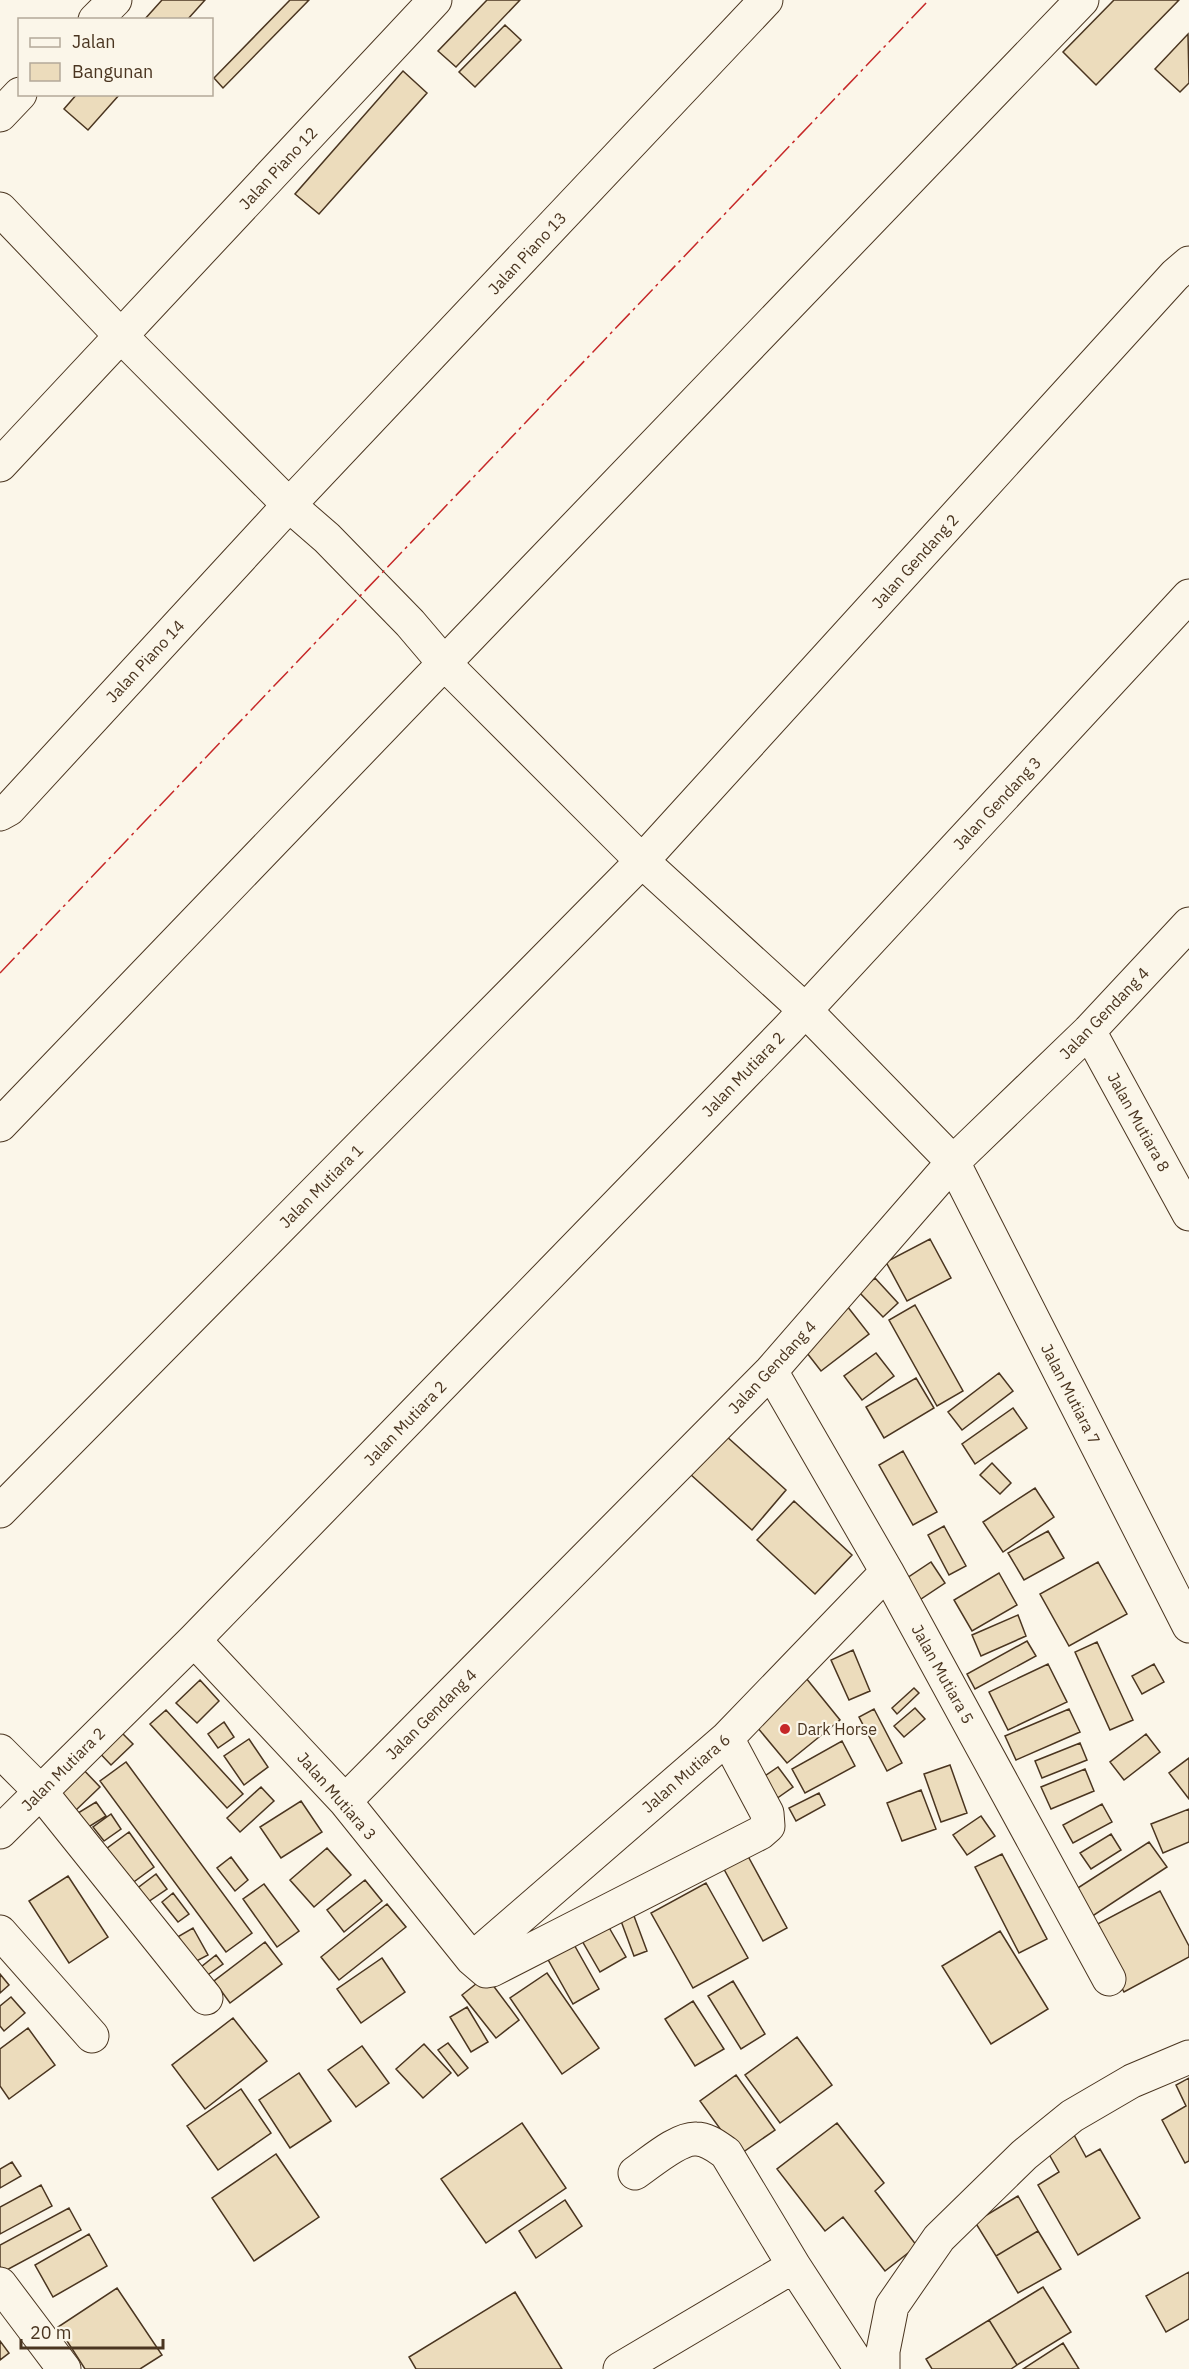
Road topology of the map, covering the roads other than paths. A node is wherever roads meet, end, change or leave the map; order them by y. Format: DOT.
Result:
graph roads {
  1 [pos="115,0"];
  2 [pos="435,0"];
  3 [pos="766,0"];
  4 [pos="1082,0"];
  5 [pos="97,18"];
  6 [pos="18,96"];
  7 [pos="0,115"];
  8 [pos="0,209"];
  9 [pos="1189,263"];
  10 [pos="120,335"];
  11 [pos="0,465"];
  12 [pos="289,505"];
  13 [pos="1189,596"];
  14 [pos="444,663"];
  15 [pos="0,814"];
  16 [pos="642,861"];
  17 [pos="1189,924"];
  18 [pos="805,1010"];
  19 [pos="1089,1031"];
  20 [pos="0,1125"];
  21 [pos="953,1162"];
  22 [pos="1189,1214"];
  23 [pos="771,1371"];
  24 [pos="0,1511"];
  25 [pos="887,1572"];
  26 [pos="1189,1626"];
  27 [pos="194,1640"];
  28 [pos="728,1738"];
  29 [pos="0,1751"];
  30 [pos="40,1791"];
  31 [pos="345,1801"];
  32 [pos="0,1832"];
  33 [pos="0,1932"];
  34 [pos="472,1959"];
  35 [pos="1110,1979"];
  36 [pos="206,1998"];
  37 [pos="92,2036"];
  38 [pos="1189,2057"];
  39 [pos="635,2173"];
  40 [pos="794,2266"];
  41 [pos="0,2284"];
  42 [pos="64,2369"];
  43 [pos="620,2369"];
  44 [pos="861,2369"];
  45 [pos="883,2369"];
  1 -- 5 [label="street"];
  2 -- 10 [label="street, Jalan Piano 12"];
  3 -- 12 [label="street, Jalan Piano 13"];
  4 -- 14 [label="street"];
  6 -- 7 [label="street"];
  8 -- 10 [label="street, Jalan Mutiara 7"];
  9 -- 16 [label="street, Jalan Gendang 2"];
  10 -- 11 [label="street, Jalan Piano 12"];
  10 -- 12 [label="street, Jalan Mutiara 7"];
  12 -- 14 [label="street, Jalan Mutiara 7"];
  12 -- 15 [label="street, Jalan Piano 14"];
  13 -- 18 [label="street, Jalan Gendang 3"];
  14 -- 16 [label="street, Jalan Mutiara 7"];
  14 -- 20 [label="street"];
  16 -- 18 [label="street, Jalan Mutiara 7"];
  16 -- 24 [label="street, Jalan Mutiara 1"];
  17 -- 19 [label="street, Jalan Gendang 4"];
  18 -- 21 [label="street, Jalan Mutiara 7"];
  18 -- 27 [label="street, Jalan Mutiara 2"];
  19 -- 21 [label="street, Jalan Gendang 4"];
  19 -- 22 [label="street, Jalan Mutiara 8"];
  21 -- 23 [label="street, Jalan Gendang 4"];
  21 -- 26 [label="street, Jalan Mutiara 7"];
  23 -- 25 [label="street, Jalan Mutiara 5"];
  23 -- 31 [label="street, Jalan Gendang 4"];
  25 -- 28 [label="street, Jalan Mutiara 6"];
  25 -- 35 [label="street, Jalan Mutiara 5"];
  27 -- 30 [label="street, Jalan Mutiara 2"];
  27 -- 31 [label="street, Jalan Mutiara 3"];
  28 -- 34 [label="street, Jalan Mutiara 6"];
  28 -- 34 [label="street"];
  29 -- 30 [label="street"];
  30 -- 32 [label="street, Jalan Mutiara 2"];
  30 -- 36 [label="street"];
  31 -- 34 [label="street, Jalan Mutiara 3"];
  33 -- 37 [label="street"];
  38 -- 45 [label="street"];
  39 -- 40 [label="street"];
  40 -- 43 [label="street"];
  40 -- 44 [label="street"];
  41 -- 42 [label="street"];
}
